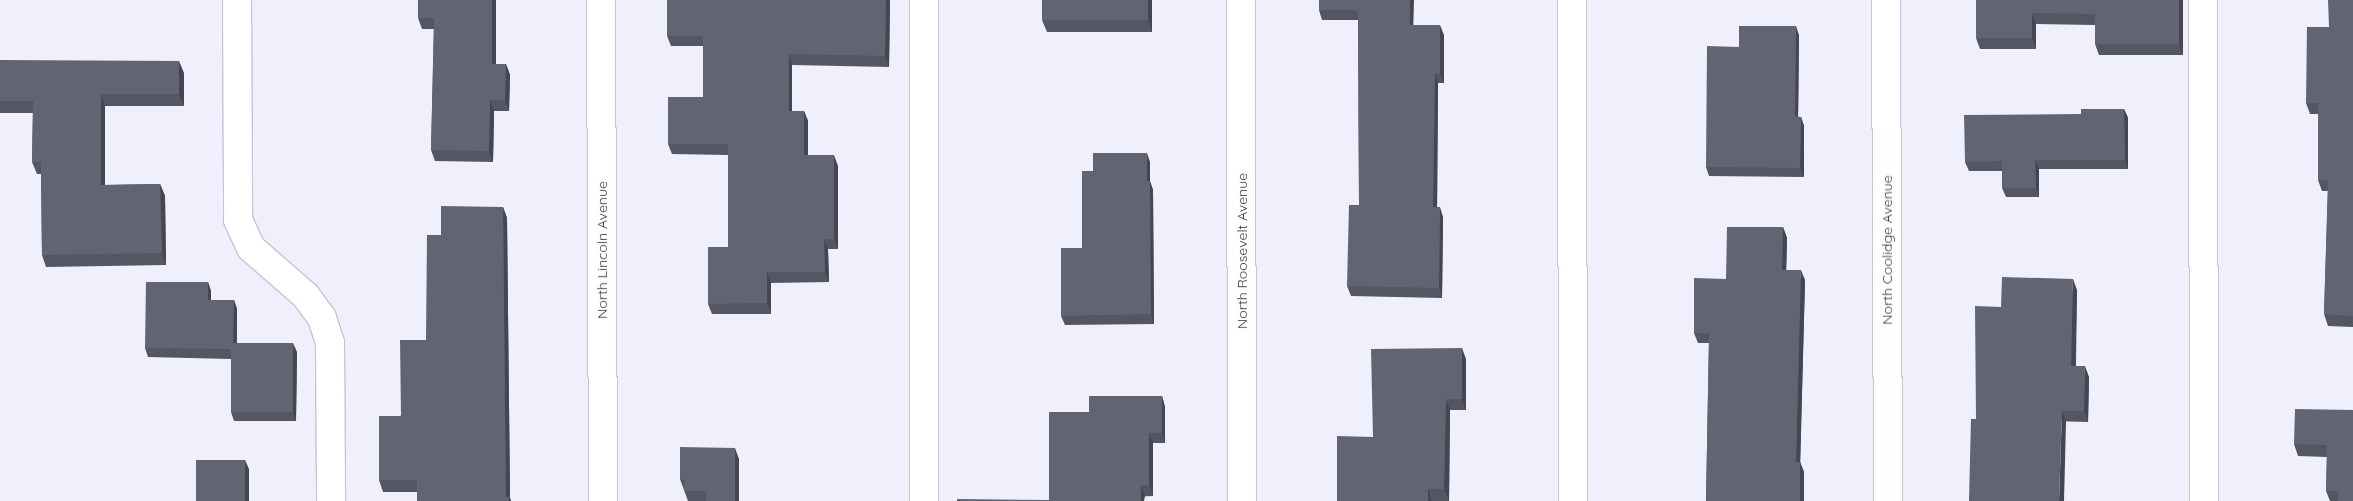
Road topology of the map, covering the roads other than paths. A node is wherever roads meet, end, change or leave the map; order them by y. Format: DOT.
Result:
graph roads {
  1 [pos="237,0"];
  2 [pos="601,0"];
  3 [pos="924,0"];
  4 [pos="1241,0"];
  5 [pos="1572,0"];
  6 [pos="1886,0"];
  7 [pos="2203,0"];
  8 [pos="331,501"];
  9 [pos="603,501"];
  10 [pos="924,501"];
  11 [pos="1242,501"];
  12 [pos="1573,501"];
  13 [pos="1888,501"];
  14 [pos="2204,501"];
  1 -- 8 [label="street"];
  2 -- 9 [label="street, North Lincoln Avenue"];
  3 -- 10 [label="street"];
  4 -- 11 [label="street, North Roosevelt Avenue"];
  5 -- 12 [label="street"];
  6 -- 13 [label="street, North Coolidge Avenue"];
  7 -- 14 [label="street"];
}
